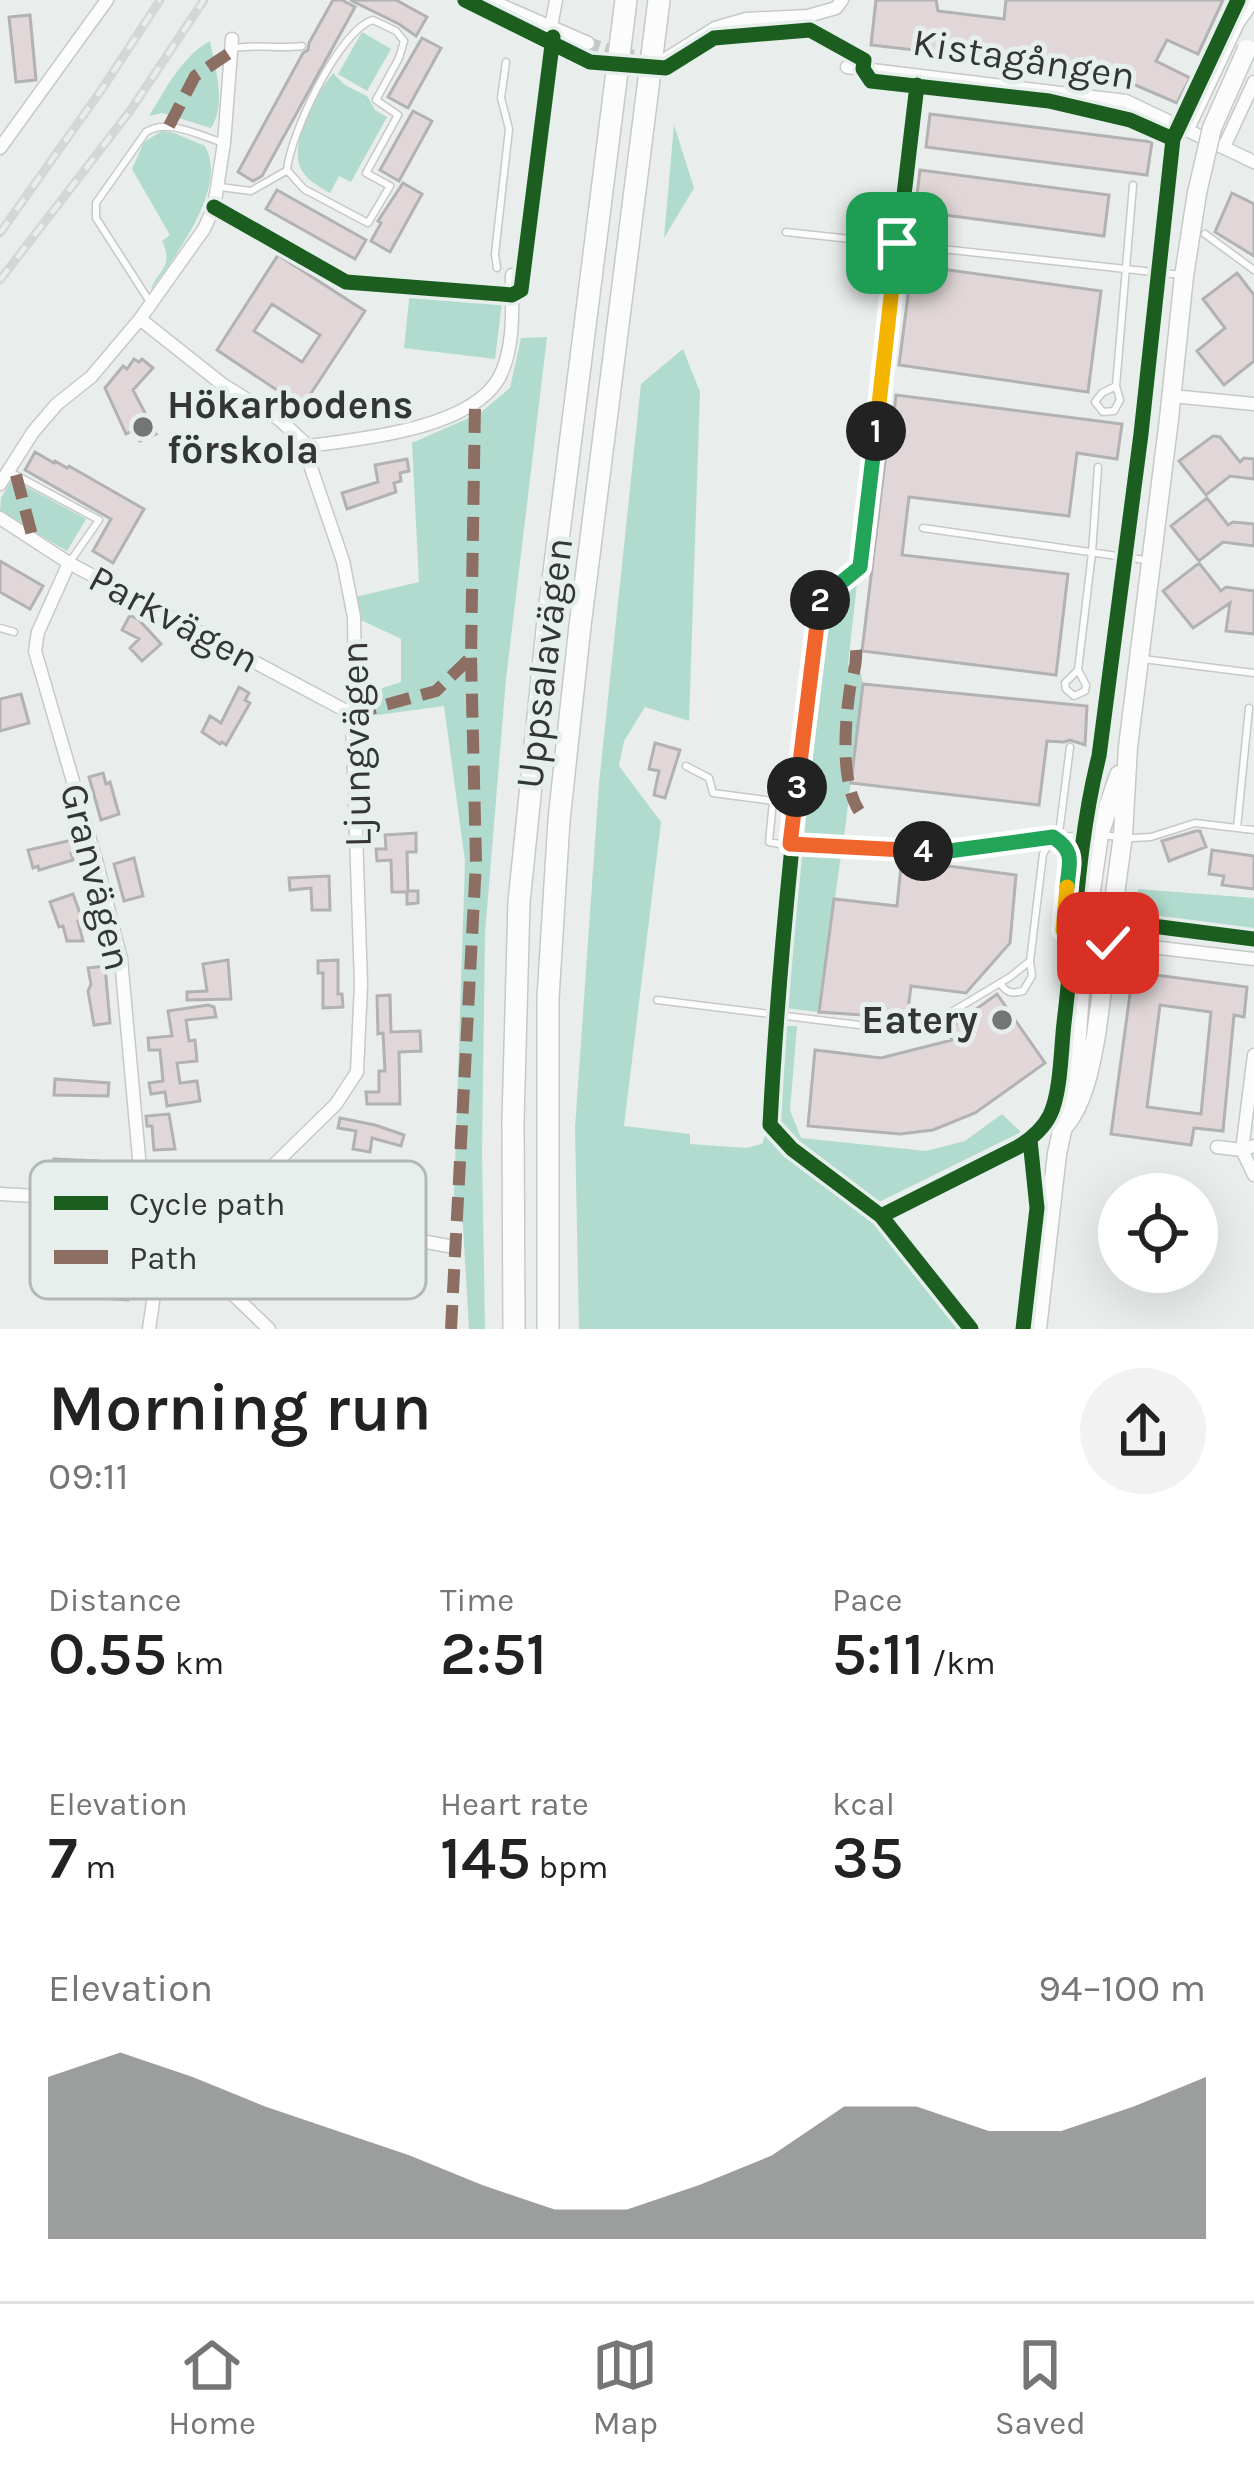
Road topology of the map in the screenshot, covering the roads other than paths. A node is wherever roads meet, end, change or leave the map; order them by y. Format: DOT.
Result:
graph roads {
  1 [pos="107,0"];
  2 [pos="488,0"];
  3 [pos="556,0"];
  4 [pos="626,0"];
  5 [pos="659,0"];
  6 [pos="842,0"];
  7 [pos="1254,0"];
  8 [pos="550,27"];
  9 [pos="1251,41"];
  10 [pos="588,43"];
  11 [pos="231,44"];
  12 [pos="302,46"];
  13 [pos="667,58"];
  14 [pos="506,62"];
  15 [pos="847,67"];
  16 [pos="1254,82"];
  17 [pos="1188,129"];
  18 [pos="224,143"];
  19 [pos="1224,147"];
  20 [pos="0,148"];
  21 [pos="1254,161"];
  22 [pos="287,170"];
  23 [pos="1133,185"];
  24 [pos="217,187"];
  25 [pos="786,232"];
  26 [pos="1205,235"];
  27 [pos="497,268"];
  28 [pos="1125,268"];
  29 [pos="1254,270"];
  30 [pos="512,275"];
  31 [pos="1184,276"];
  32 [pos="151,303"];
  33 [pos="140,319"];
  34 [pos="1116,386"];
  35 [pos="1172,396"];
  36 [pos="1254,404"];
  37 [pos="308,446"];
  38 [pos="1098,467"];
  39 [pos="3,477"];
  40 [pos="0,518"];
  41 [pos="923,528"];
  42 [pos="1092,554"];
  43 [pos="1150,560"];
  44 [pos="69,562"];
  45 [pos="0,628"];
  46 [pos="14,632"];
  47 [pos="1140,658"];
  48 [pos="1078,670"];
  49 [pos="1254,673"];
  50 [pos="1249,708"];
  51 [pos="352,714"];
  52 [pos="1254,735"];
  53 [pos="1245,740"];
  54 [pos="1070,747"];
  55 [pos="1128,747"];
  56 [pos="686,766"];
  57 [pos="1237,828"];
  58 [pos="1254,830"];
  59 [pos="1099,835"];
  60 [pos="1123,835"];
  61 [pos="1053,837"];
  62 [pos="1084,939"];
  63 [pos="1108,943"];
  64 [pos="1254,959"];
  65 [pos="1030,961"];
  66 [pos="1000,982"];
  67 [pos="657,1000"];
  68 [pos="1254,1055"];
  69 [pos="1065,1125"];
  70 [pos="1217,1147"];
  71 [pos="1248,1148"];
  72 [pos="139,1161"];
  73 [pos="278,1161"];
  74 [pos="1254,1174"];
  75 [pos="0,1194"];
  76 [pos="30,1196"];
  77 [pos="426,1242"];
  78 [pos="454,1247"];
  79 [pos="153,1299"];
  80 [pos="237,1299"];
  81 [pos="149,1329"];
  82 [pos="268,1329"];
  83 [pos="514,1329"];
  84 [pos="548,1329"];
  85 [pos="1036,1329"];
  1 -- 20 [label="street"];
  2 -- 8 [label="street"];
  3 -- 8 [label="street"];
  4 -- 83 [label="highway, Uppsalavägen"];
  5 -- 84 [label="highway, Uppsalavägen"];
  6 -- 13 [label="street"];
  7 -- 17 [label="street"];
  8 -- 10 [label="street"];
  9 -- 31 [label="street, bridge"];
  11 -- 12 [label="lane"];
  11 -- 18 [label="street"];
  14 -- 27 [label="lane"];
  15 -- 17 [label="street, Kistagången"];
  16 -- 19 [label="street"];
  17 -- 19 [label="street, Kistagången"];
  18 -- 24 [label="street"];
  18 -- 32 [label="lane"];
  19 -- 21 [label="street, Kistagången"];
  22 -- 22 [label="lane"];
  22 -- 24 [label="lane"];
  23 -- 28 [label="lane"];
  24 -- 32 [label="street"];
  25 -- 28 [label="lane"];
  26 -- 29 [label="lane"];
  28 -- 31 [label="lane"];
  28 -- 34 [label="lane"];
  30 -- 37 [label="street"];
  31 -- 35 [label="street"];
  32 -- 33 [label="street"];
  33 -- 37 [label="street"];
  33 -- 39 [label="street"];
  34 -- 34 [label="lane"];
  35 -- 36 [label="street"];
  35 -- 43 [label="street"];
  37 -- 51 [label="street, Ljungvägen"];
  38 -- 42 [label="lane"];
  39 -- 44 [label="lane"];
  40 -- 44 [label="street, Parkvägen"];
  41 -- 42 [label="lane"];
  42 -- 43 [label="lane"];
  42 -- 48 [label="lane"];
  43 -- 47 [label="street"];
  44 -- 51 [label="street, Parkvägen"];
  44 -- 72 [label="street, Granvägen"];
  45 -- 46 [label="lane"];
  47 -- 49 [label="lane"];
  47 -- 55 [label="street"];
  50 -- 53 [label="lane"];
  51 -- 73 [label="street, Ljungvägen"];
  52 -- 53 [label="lane"];
  53 -- 57 [label="lane"];
  54 -- 61 [label="lane"];
  55 -- 59 [label="street"];
  55 -- 60 [label="street"];
  56 -- 61 [label="lane"];
  57 -- 58 [label="lane"];
  57 -- 60 [label="lane"];
  59 -- 60 [label="lane"];
  59 -- 61 [label="lane"];
  59 -- 62 [label="street"];
  60 -- 63 [label="street"];
  61 -- 62 [label="lane"];
  61 -- 65 [label="lane"];
  62 -- 63 [label="street"];
  62 -- 69 [label="street"];
  63 -- 64 [label="street"];
  63 -- 69 [label="street"];
  65 -- 66 [label="lane"];
  65 -- 66 [label="lane"];
  66 -- 67 [label="lane"];
  68 -- 71 [label="street"];
  69 -- 85 [label="street"];
  70 -- 71 [label="street"];
  71 -- 74 [label="street"];
  75 -- 76 [label="street"];
  77 -- 78 [label="street"];
  79 -- 81 [label="street"];
  80 -- 82 [label="street"];
}
